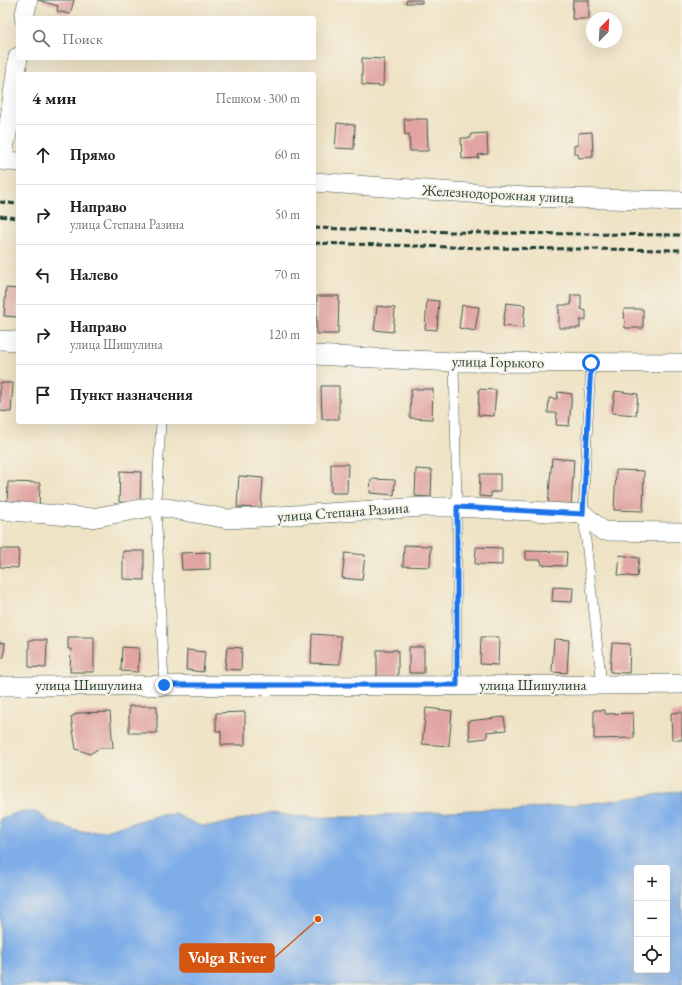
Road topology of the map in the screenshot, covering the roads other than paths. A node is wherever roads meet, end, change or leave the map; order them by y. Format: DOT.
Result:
graph roads {
  1 [pos="28,0"];
  2 [pos="24,16"];
  3 [pos="18,60"];
  4 [pos="16,72"];
  5 [pos="16,72"];
  6 [pos="7,161"];
  7 [pos="316,182"];
  8 [pos="682,200"];
  9 [pos="0,340"];
  10 [pos="16,341"];
  11 [pos="316,355"];
  12 [pos="454,362"];
  13 [pos="591,363"];
  14 [pos="682,364"];
  15 [pos="161,424"];
  16 [pos="156,506"];
  17 [pos="457,507"];
  18 [pos="0,510"];
  19 [pos="583,514"];
  20 [pos="682,532"];
  21 [pos="682,684"];
  22 [pos="164,685"];
  23 [pos="457,685"];
  24 [pos="602,685"];
  25 [pos="0,686"];
  1 -- 2 [label="street"];
  3 -- 5 [label="street"];
  4 -- 6 [label="street"];
  7 -- 8 [label="street, Железнодорожная улица"];
  9 -- 10 [label="street"];
  11 -- 12 [label="street, улица Горького"];
  12 -- 13 [label="street, улица Горького"];
  12 -- 17 [label="lane"];
  13 -- 14 [label="street, улица Горького"];
  13 -- 19 [label="lane"];
  15 -- 16 [label="lane"];
  16 -- 17 [label="street, улица Степана Разина"];
  16 -- 18 [label="street, улица Степана Разина"];
  16 -- 22 [label="lane"];
  17 -- 19 [label="street, улица Степана Разина"];
  17 -- 23 [label="lane"];
  19 -- 20 [label="street"];
  19 -- 24 [label="lane"];
  21 -- 24 [label="street, улица Шишулина"];
  22 -- 23 [label="street, улица Шишулина"];
  22 -- 25 [label="street, улица Шишулина"];
  23 -- 24 [label="street, улица Шишулина"];
}
